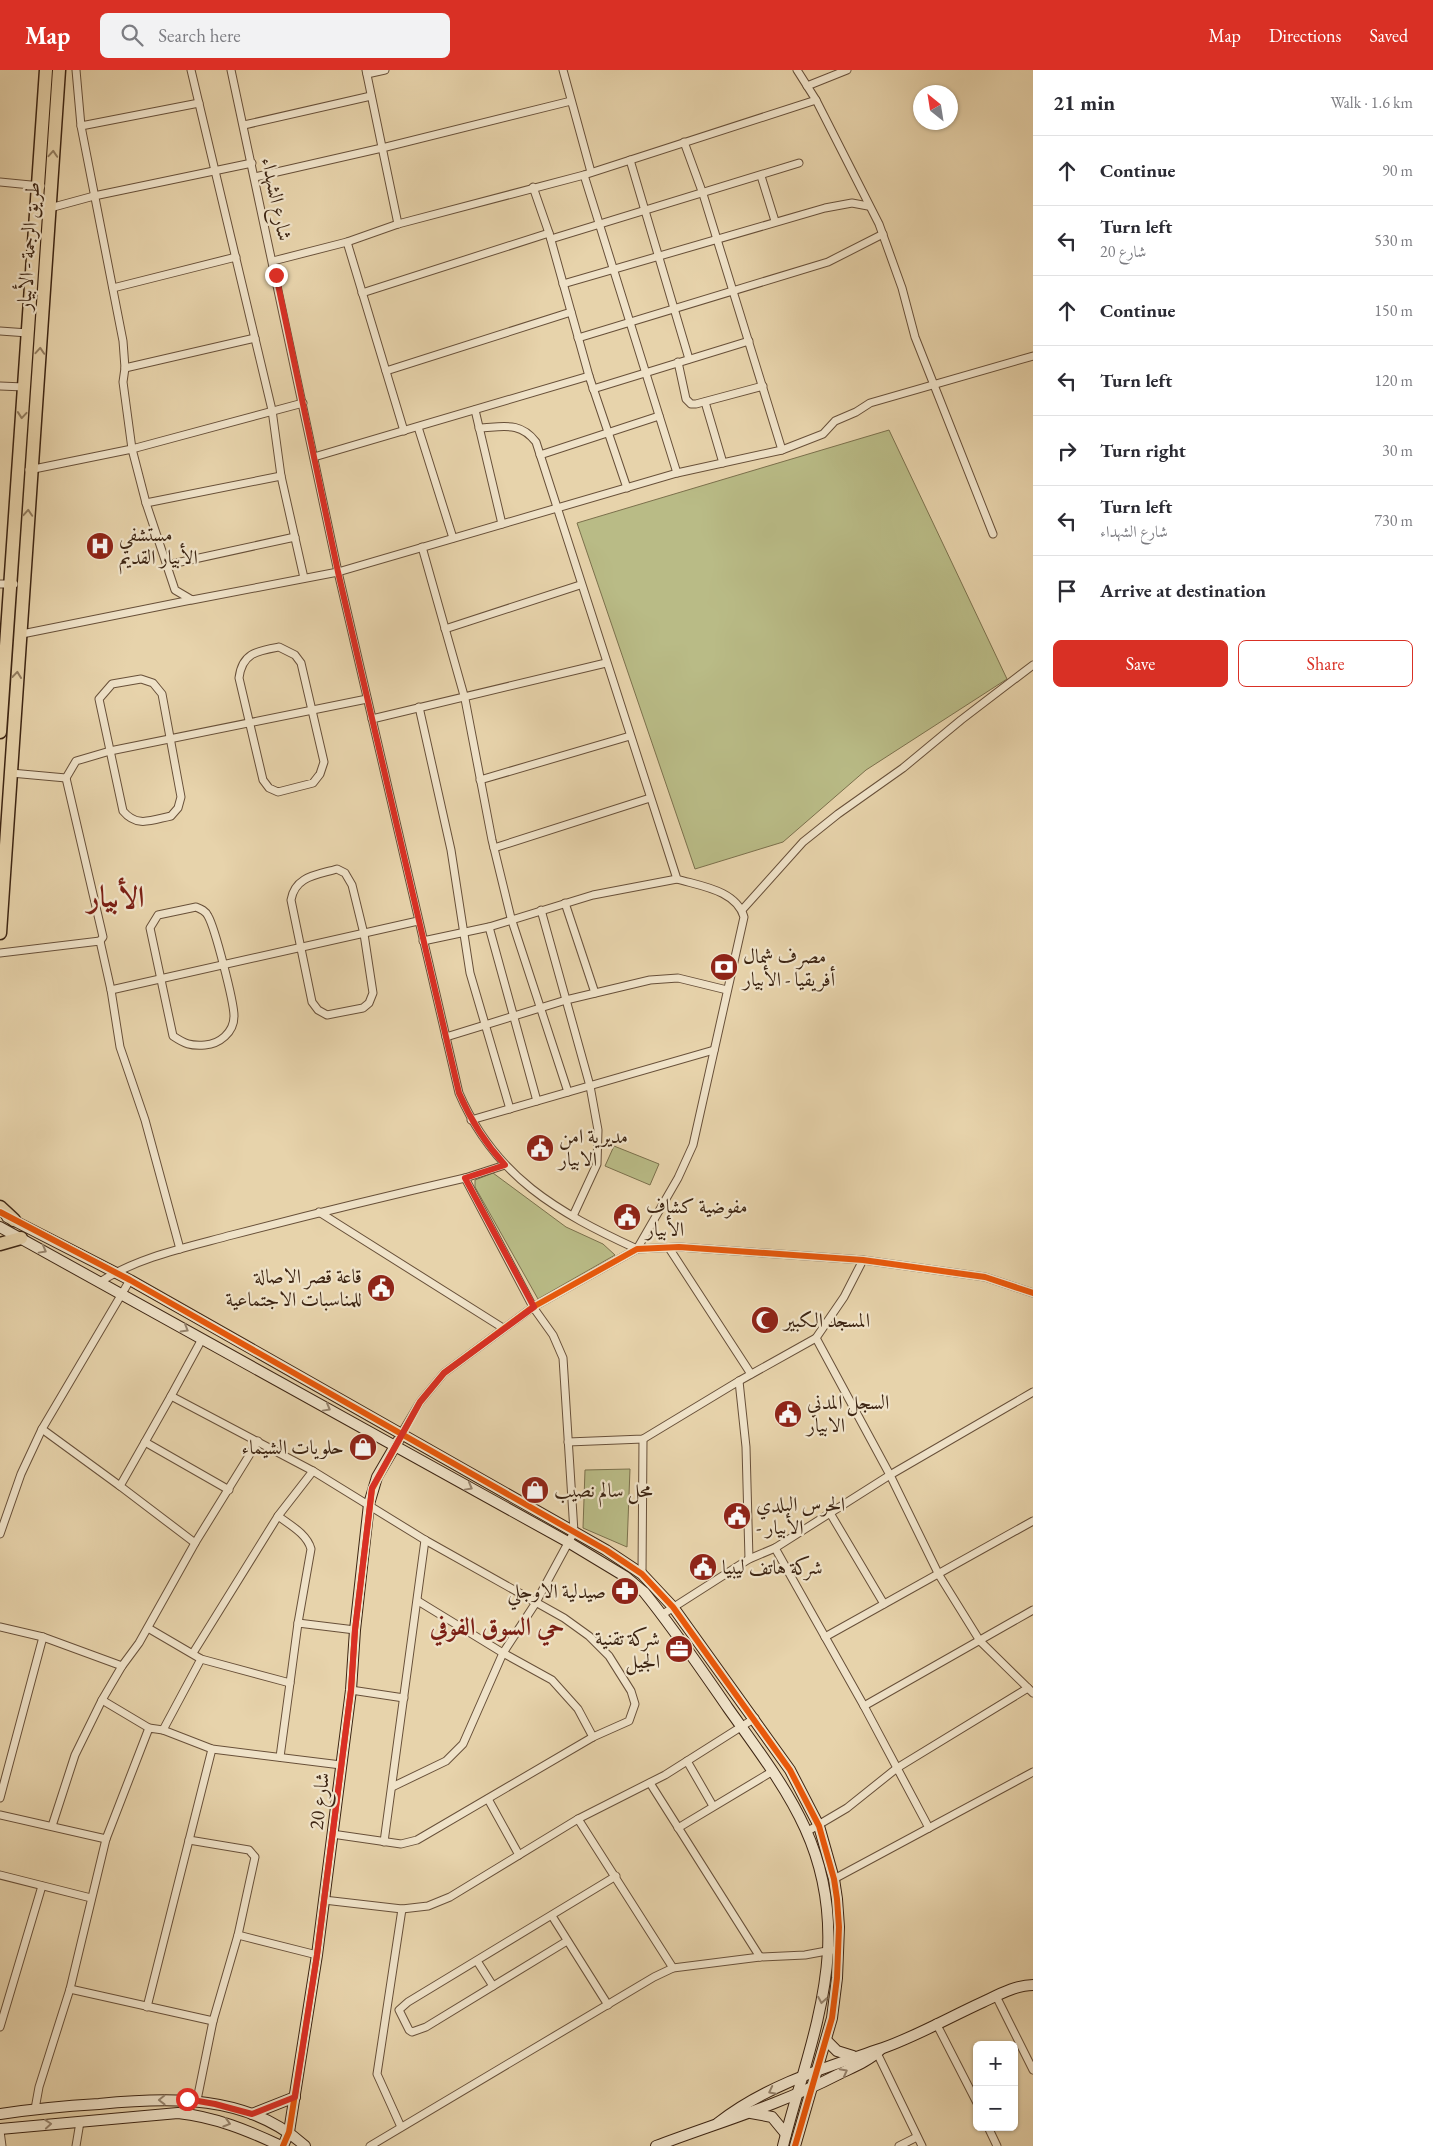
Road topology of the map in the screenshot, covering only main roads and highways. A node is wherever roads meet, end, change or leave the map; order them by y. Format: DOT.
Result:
graph roads {
  1 [pos="46,70"];
  2 [pos="59,70"];
  3 [pos="5,584"];
  4 [pos="0,732"];
  5 [pos="0,934"];
  6 [pos="0,1207"];
  7 [pos="14,1220"];
  8 [pos="21,1238"];
  9 [pos="0,1244"];
  1 -- 3 [label="highway, طريق الرجمة - الأبيار, one-way"];
  5 -- 2 [label="highway, طريق الرجمة - الأبيار, one-way"];
  3 -- 4 [label="highway, طريق الرجمة - الأبيار"];
  6 -- 7 [label="highway"];
  8 -- 9 [label="highway"];
}
